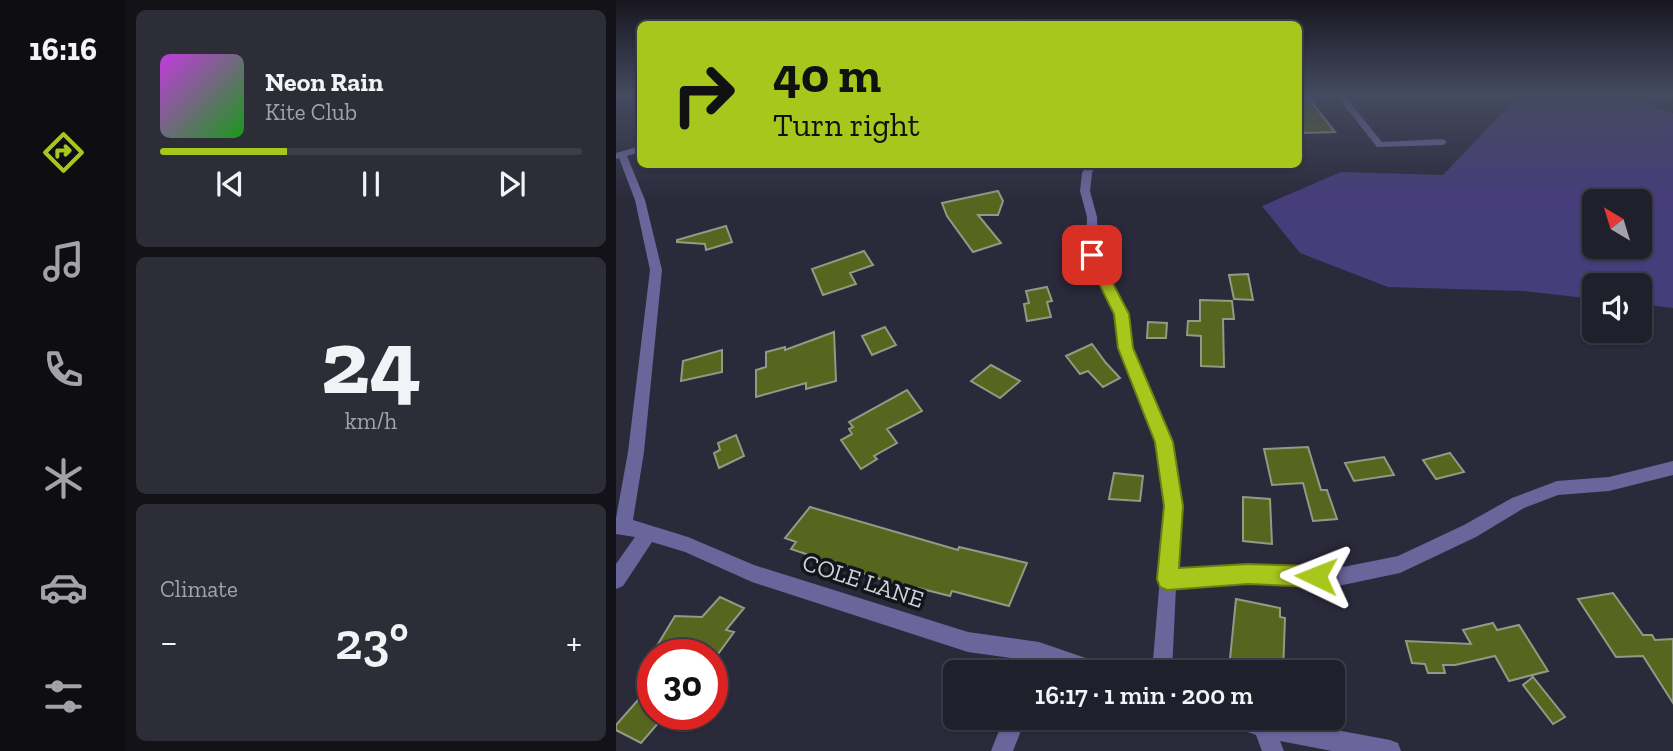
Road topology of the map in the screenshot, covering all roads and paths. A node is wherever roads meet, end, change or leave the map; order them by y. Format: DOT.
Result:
graph roads {
  1 [pos="1368,130"];
  2 [pos="1443,142"];
  3 [pos="637,149"];
  4 [pos="618,154"];
  5 [pos="1090,168"];
  6 [pos="1673,468"];
  7 [pos="620,526"];
  8 [pos="648,533"];
  9 [pos="1167,579"];
  10 [pos="616,580"];
  11 [pos="1039,652"];
  12 [pos="1036,660"];
  13 [pos="1063,660"];
  14 [pos="1163,660"];
  15 [pos="1010,730"];
  16 [pos="1265,730"];
  17 [pos="1280,730"];
  18 [pos="1002,751"];
  19 [pos="1273,751"];
  20 [pos="1390,751"];
  1 -- 2 [label="street"];
  3 -- 4 [label="street"];
  4 -- 7 [label="street"];
  5 -- 9 [label="street"];
  6 -- 9 [label="street"];
  7 -- 8 [label="street, COLE LANE"];
  8 -- 10 [label="street"];
  8 -- 11 [label="street, COLE LANE"];
  9 -- 14 [label="street"];
  11 -- 12 [label="street"];
  11 -- 13 [label="street, COLE LANE"];
  15 -- 18 [label="street"];
  16 -- 19 [label="street"];
  17 -- 20 [label="street"];
}
